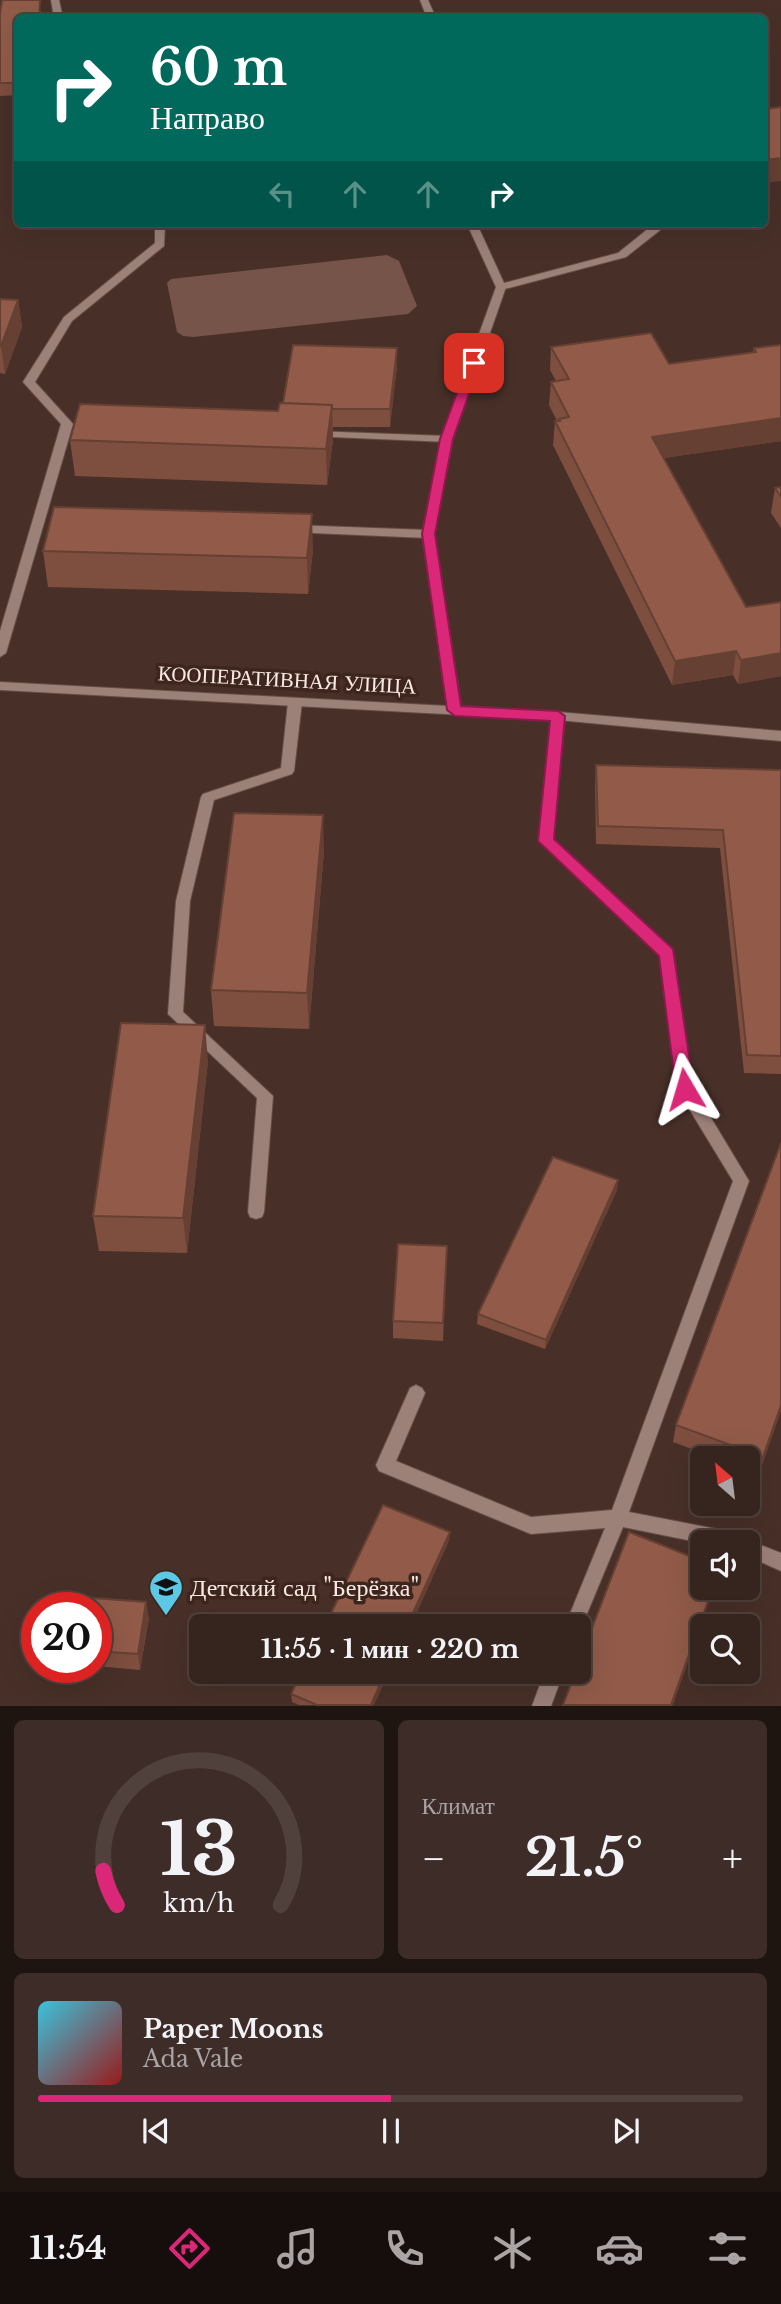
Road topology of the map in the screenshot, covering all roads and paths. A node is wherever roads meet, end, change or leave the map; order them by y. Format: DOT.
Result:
graph roads {
  1 [pos="160,228"];
  2 [pos="474,228"];
  3 [pos="658,228"];
  4 [pos="501,287"];
  5 [pos="67,424"];
  6 [pos="81,425"];
  7 [pos="298,433"];
  8 [pos="447,439"];
  9 [pos="39,520"];
  10 [pos="53,520"];
  11 [pos="275,528"];
  12 [pos="428,534"];
  13 [pos="0,653"];
  14 [pos="0,686"];
  15 [pos="295,702"];
  16 [pos="455,710"];
  17 [pos="558,716"];
  18 [pos="781,736"];
  19 [pos="256,1212"];
  20 [pos="416,1393"];
  21 [pos="618,1518"];
  22 [pos="690,1533"];
  23 [pos="760,1553"];
  24 [pos="781,1562"];
  25 [pos="579,1614"];
  26 [pos="550,1684"];
  27 [pos="541,1706"];
  1 -- 5 [label="street"];
  2 -- 4 [label="street"];
  3 -- 4 [label="street"];
  4 -- 8 [label="street"];
  5 -- 6 [label="street"];
  5 -- 9 [label="street"];
  7 -- 8 [label="street"];
  8 -- 12 [label="street"];
  9 -- 10 [label="street"];
  9 -- 13 [label="street"];
  11 -- 12 [label="street"];
  12 -- 16 [label="street"];
  14 -- 15 [label="street, КООПЕРАТИВНАЯ УЛИЦА"];
  15 -- 16 [label="street, КООПЕРАТИВНАЯ УЛИЦА"];
  15 -- 19 [label="street"];
  16 -- 17 [label="street, КООПЕРАТИВНАЯ УЛИЦА"];
  17 -- 18 [label="street, КООПЕРАТИВНАЯ УЛИЦА"];
  17 -- 21 [label="street"];
  20 -- 21 [label="street"];
  21 -- 22 [label="street"];
  21 -- 25 [label="street"];
  23 -- 24 [label="street"];
  26 -- 27 [label="street"];
}
